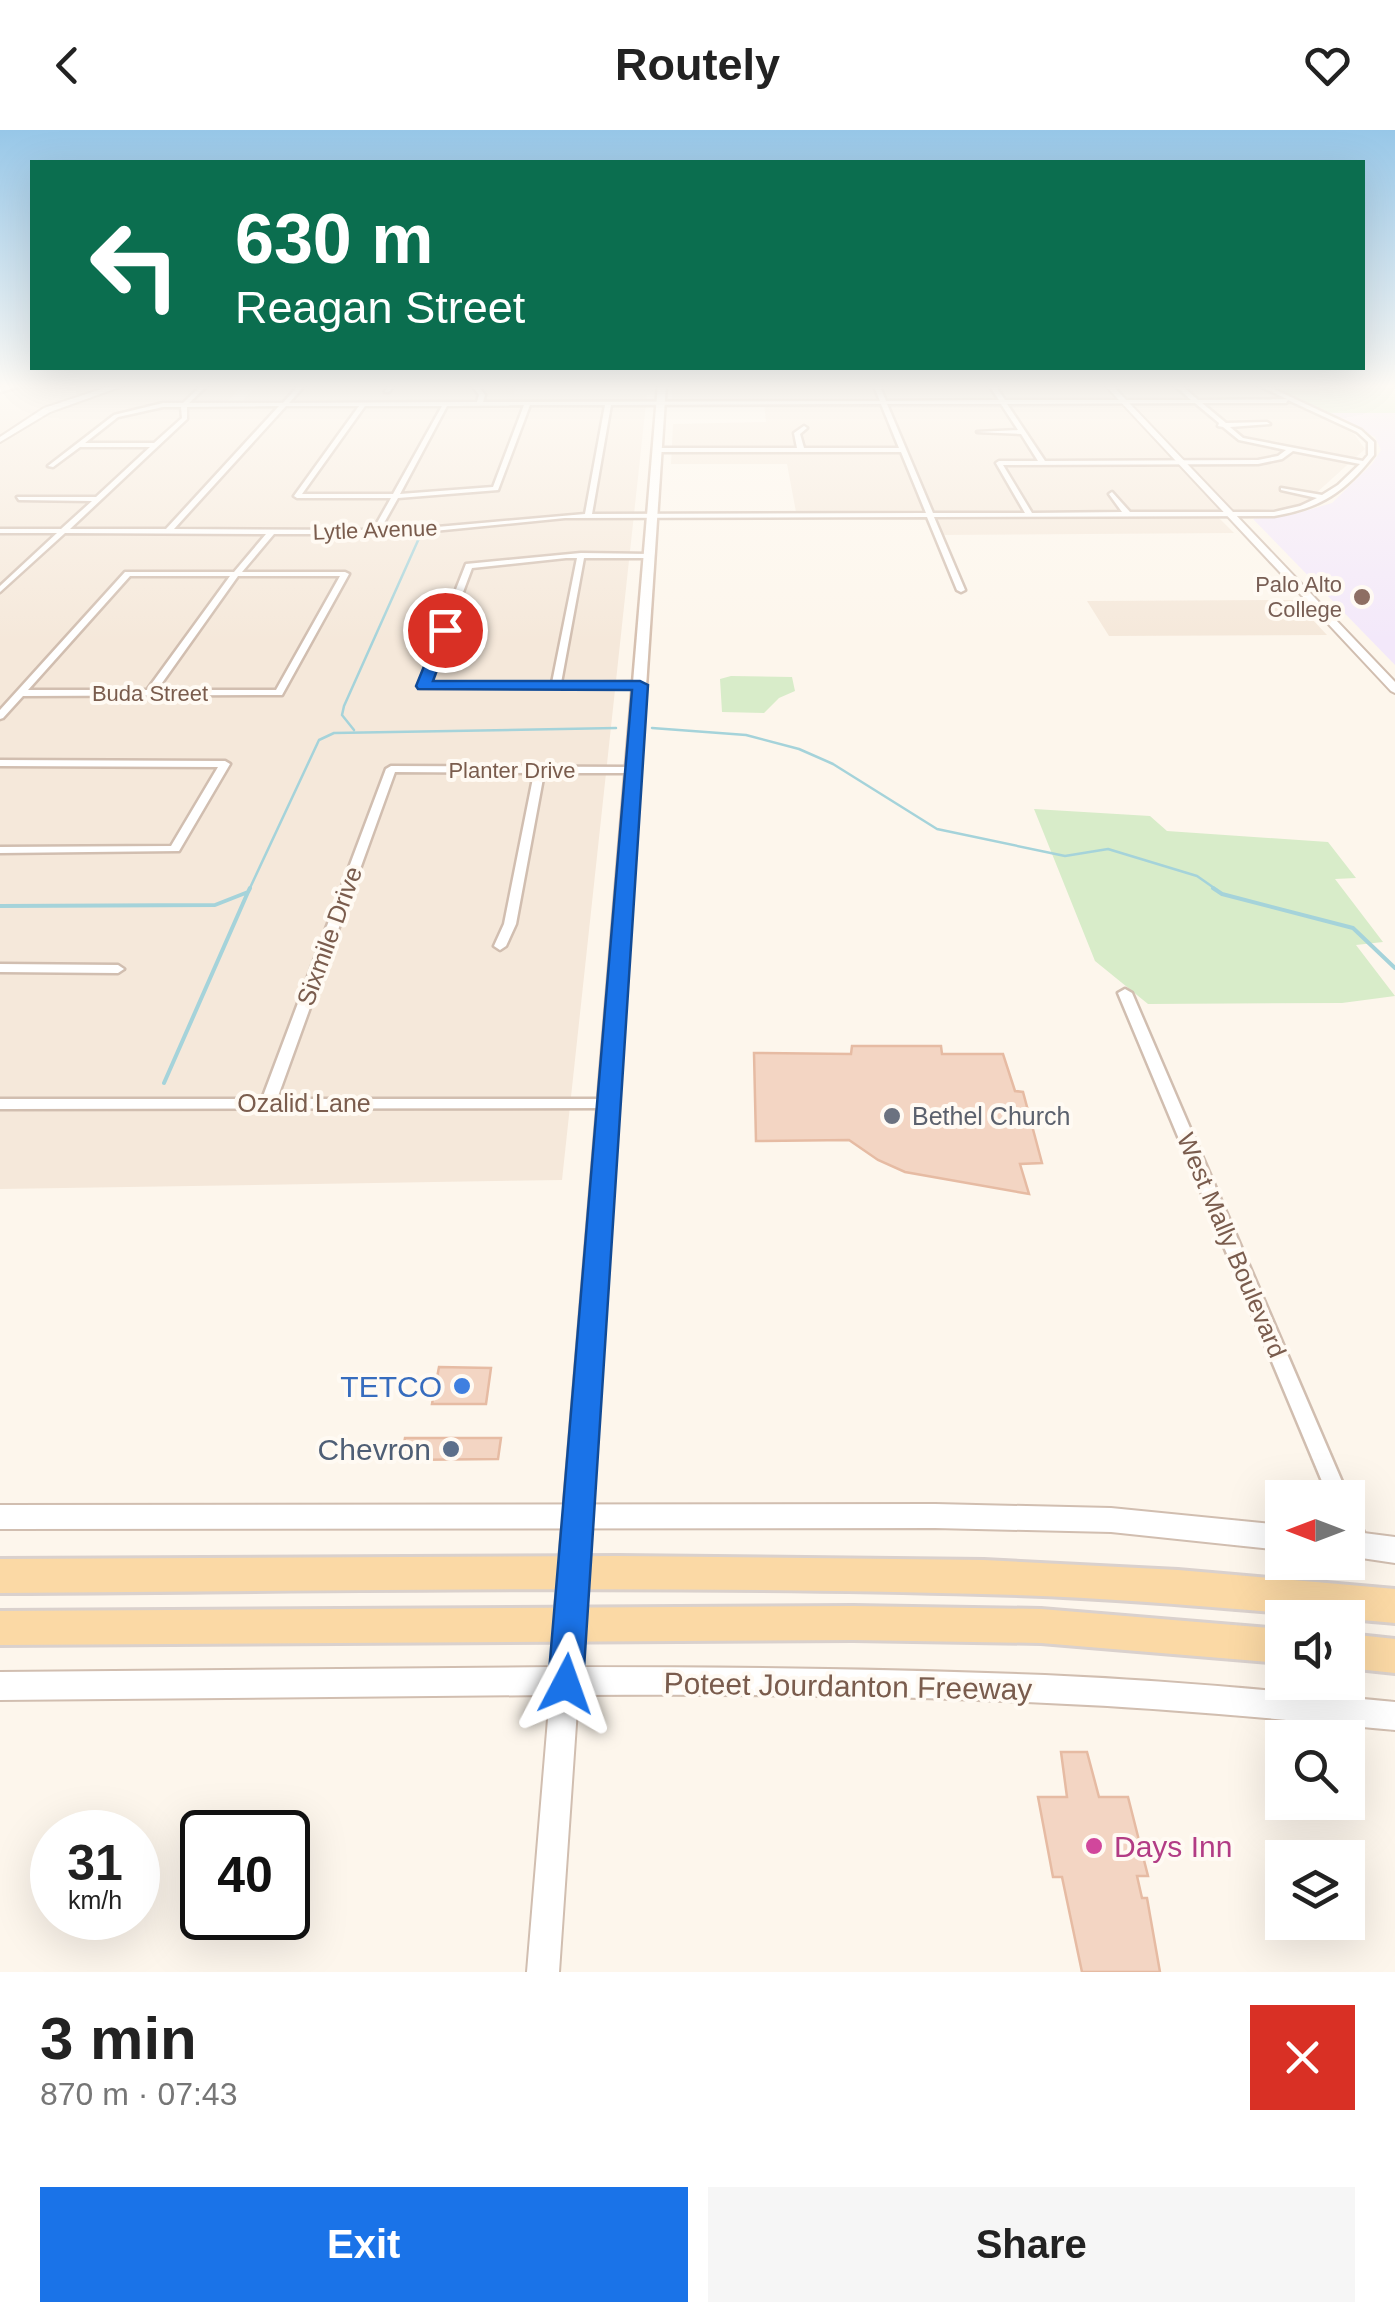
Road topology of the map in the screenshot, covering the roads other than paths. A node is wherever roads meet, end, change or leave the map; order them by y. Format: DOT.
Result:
graph roads {
  1 [pos="129,470"];
  2 [pos="223,470"];
  3 [pos="316,470"];
  4 [pos="409,470"];
  5 [pos="503,470"];
  6 [pos="596,470"];
  7 [pos="656,470"];
  8 [pos="911,470"];
  9 [pos="1003,470"];
  10 [pos="1188,470"];
  11 [pos="1356,470"];
  12 [pos="1283,488"];
  13 [pos="496,489"];
  14 [pos="1112,494"];
  15 [pos="395,496"];
  16 [pos="20,498"];
  17 [pos="1326,498"];
  18 [pos="98,499"];
  19 [pos="652,515"];
  20 [pos="930,515"];
  21 [pos="1030,515"];
  22 [pos="1128,515"];
  23 [pos="1230,515"];
  24 [pos="588,516"];
  25 [pos="0,531"];
  26 [pos="167,532"];
  27 [pos="272,532"];
  28 [pos="376,532"];
  29 [pos="61,533"];
  30 [pos="581,556"];
  31 [pos="650,556"];
  32 [pos="236,574"];
  33 [pos="0,590"];
  34 [pos="961,590"];
  35 [pos="640,685"];
  36 [pos="556,686"];
  37 [pos="1395,689"];
  38 [pos="22,693"];
  39 [pos="150,693"];
  40 [pos="0,716"];
  41 [pos="0,764"];
  42 [pos="391,770"];
  43 [pos="634,770"];
  44 [pos="539,771"];
  45 [pos="0,850"];
  46 [pos="500,946"];
  47 [pos="0,968"];
  48 [pos="118,969"];
  49 [pos="1125,992"];
  50 [pos="268,1103"];
  51 [pos="0,1104"];
  52 [pos="608,1104"];
  53 [pos="1331,1480"];
  54 [pos="578,1515"];
  55 [pos="0,1517"];
  56 [pos="1265,1536"];
  57 [pos="1365,1546"];
  58 [pos="1395,1550"];
  59 [pos="574,1574"];
  60 [pos="0,1576"];
  61 [pos="1395,1606"];
  62 [pos="570,1627"];
  63 [pos="0,1628"];
  64 [pos="1265,1645"];
  65 [pos="1365,1653"];
  66 [pos="1395,1656"];
  67 [pos="566,1684"];
  68 [pos="0,1686"];
  69 [pos="1395,1716"];
  70 [pos="543,1972"];
  1 -- 18 [label="street"];
  2 -- 26 [label="street"];
  3 -- 15 [label="street"];
  4 -- 15 [label="street"];
  5 -- 13 [label="street"];
  6 -- 24 [label="street"];
  7 -- 19 [label="main road"];
  8 -- 20 [label="street"];
  9 -- 21 [label="street"];
  10 -- 23 [label="street"];
  11 -- 17 [label="street"];
  12 -- 17 [label="street"];
  13 -- 15 [label="street"];
  14 -- 22 [label="street"];
  15 -- 28 [label="street"];
  16 -- 18 [label="street"];
  17 -- 23 [label="street, Lytle Avenue"];
  18 -- 29 [label="street"];
  19 -- 20 [label="street, Lytle Avenue"];
  19 -- 24 [label="street, Lytle Avenue"];
  19 -- 31 [label="main road"];
  20 -- 21 [label="street, Lytle Avenue"];
  20 -- 34 [label="street"];
  21 -- 22 [label="street, Lytle Avenue"];
  22 -- 23 [label="street, Lytle Avenue"];
  23 -- 37 [label="street"];
  24 -- 28 [label="street, Lytle Avenue"];
  25 -- 29 [label="street, Lytle Avenue"];
  26 -- 27 [label="street, Lytle Avenue"];
  26 -- 29 [label="street, Lytle Avenue"];
  27 -- 28 [label="street, Lytle Avenue"];
  27 -- 32 [label="street"];
  29 -- 33 [label="street"];
  30 -- 31 [label="street"];
  30 -- 36 [label="street"];
  30 -- 36 [label="street"];
  31 -- 35 [label="main road"];
  32 -- 38 [label="street"];
  32 -- 39 [label="street"];
  32 -- 39 [label="street, Buda Street"];
  35 -- 36 [label="street"];
  35 -- 43 [label="main road"];
  38 -- 39 [label="street, Buda Street"];
  38 -- 40 [label="street"];
  41 -- 45 [label="street"];
  42 -- 44 [label="street, Planter Drive"];
  42 -- 50 [label="street, Sixmile Drive"];
  43 -- 44 [label="street, Planter Drive"];
  43 -- 52 [label="main road"];
  44 -- 46 [label="street"];
  47 -- 48 [label="street"];
  49 -- 53 [label="street, West Mally Boulevard"];
  50 -- 51 [label="street, Ozalid Lane"];
  50 -- 52 [label="street, Ozalid Lane"];
  52 -- 54 [label="main road"];
  54 -- 55 [label="street"];
  54 -- 56 [label="street"];
  54 -- 59 [label="main road"];
  57 -- 58 [label="street"];
  59 -- 60 [label="main road"];
  59 -- 61 [label="main road"];
  59 -- 62 [label="main road"];
  62 -- 63 [label="main road"];
  62 -- 64 [label="main road"];
  62 -- 67 [label="street"];
  65 -- 66 [label="main road"];
  67 -- 68 [label="street, Poteet Jourdanton Freeway"];
  67 -- 69 [label="street, Poteet Jourdanton Freeway"];
  67 -- 70 [label="street"];
}
